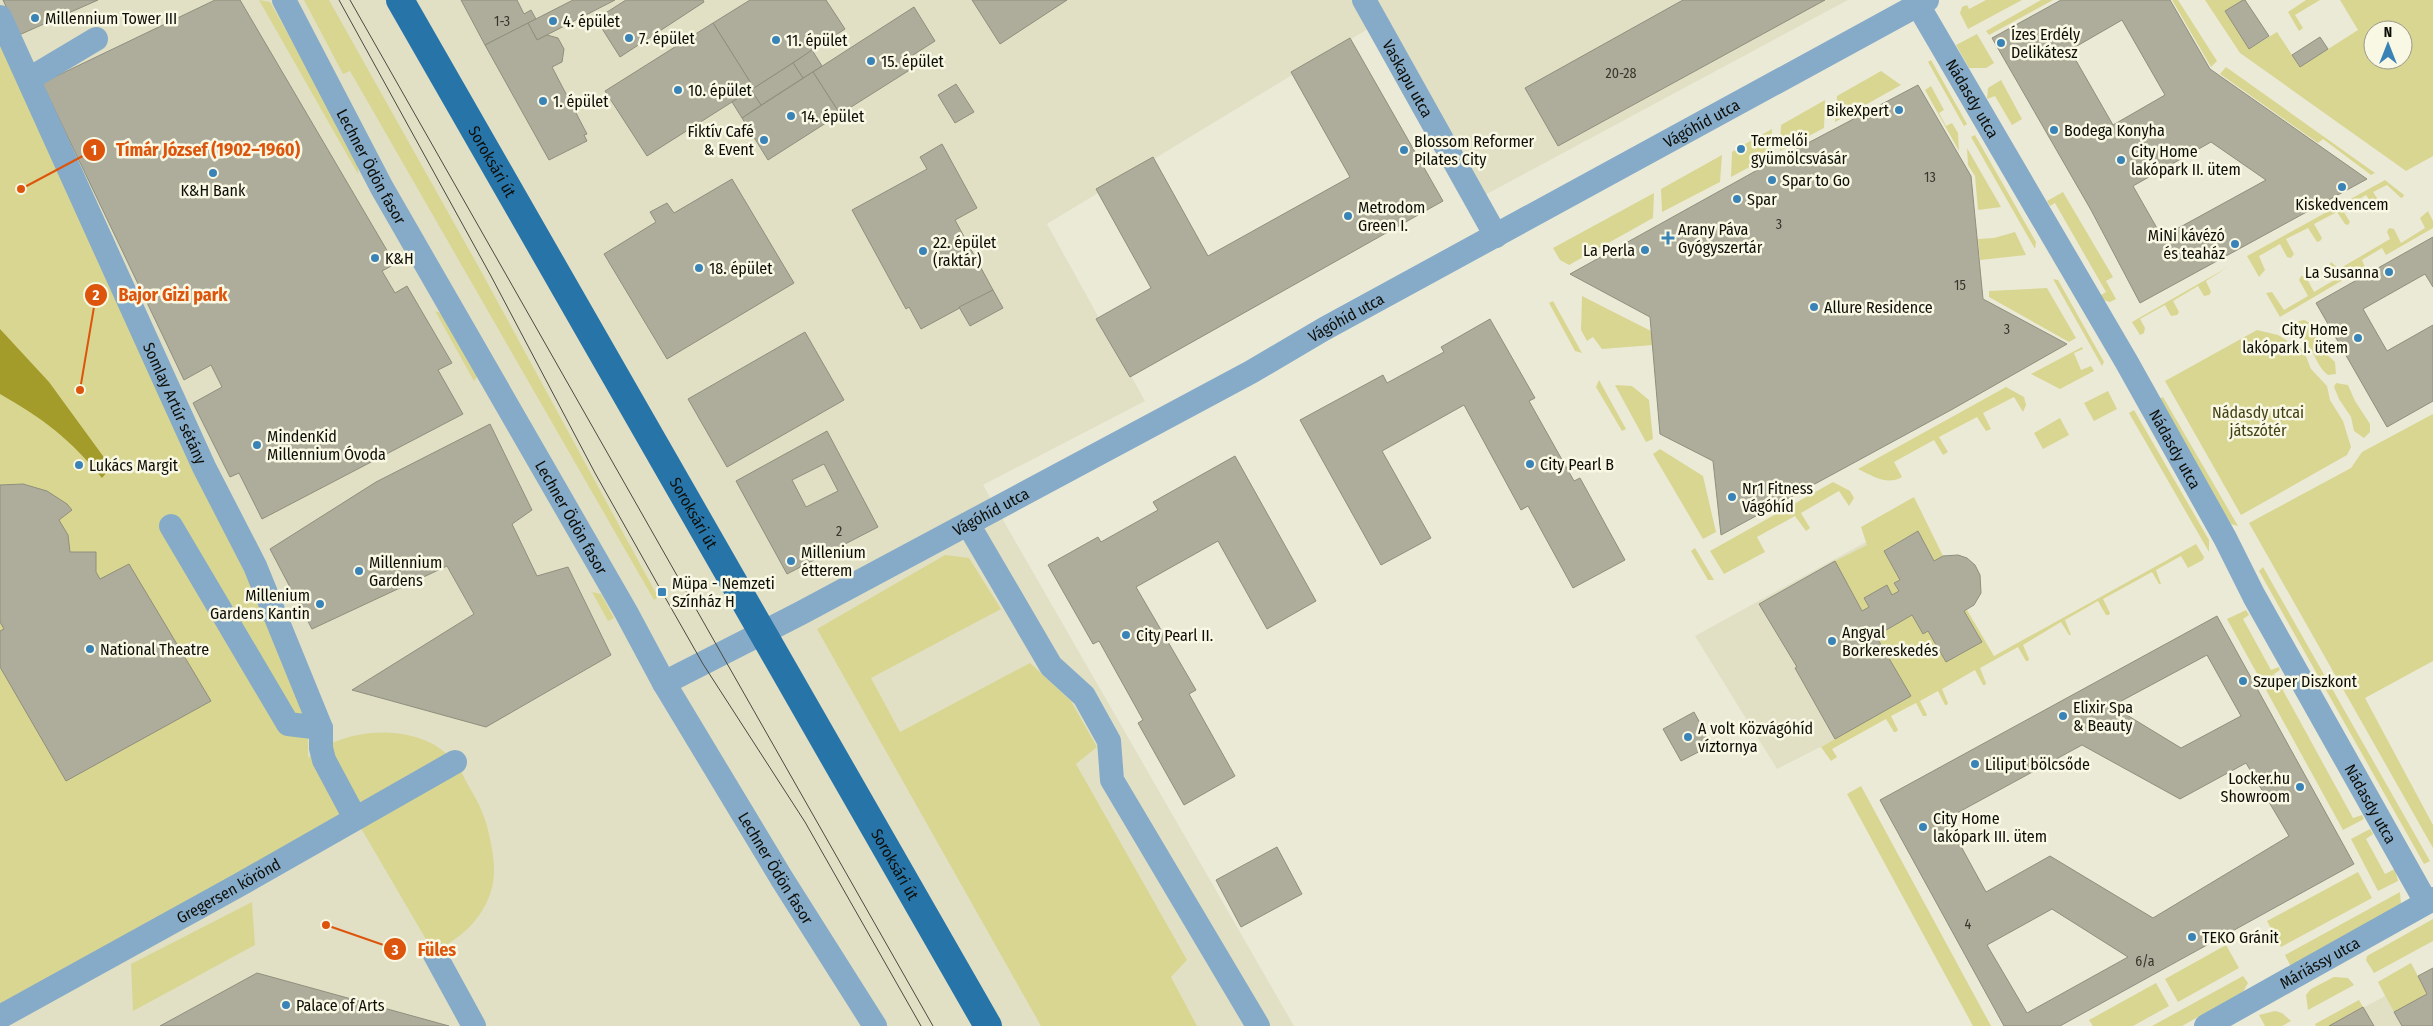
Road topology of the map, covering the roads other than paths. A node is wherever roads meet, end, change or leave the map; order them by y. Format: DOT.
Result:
graph roads {
  1 [pos="284,0"];
  2 [pos="400,0"];
  3 [pos="1364,0"];
  4 [pos="1920,2"];
  5 [pos="0,17"];
  6 [pos="96,40"];
  7 [pos="28,79"];
  8 [pos="1496,236"];
  9 [pos="968,524"];
  10 [pos="171,526"];
  11 [pos="764,632"];
  12 [pos="664,683"];
  13 [pos="321,728"];
  14 [pos="455,762"];
  15 [pos="355,818"];
  16 [pos="2430,900"];
  17 [pos="434,953"];
  18 [pos="0,1018"];
  19 [pos="474,1026"];
  20 [pos="875,1026"];
  21 [pos="988,1026"];
  22 [pos="1258,1026"];
  23 [pos="2206,1026"];
  1 -- 12 [label="street, Lechner Ödön fasor"];
  2 -- 11 [label="main road, Soroksári út"];
  3 -- 8 [label="street, Vaskapu utca"];
  4 -- 8 [label="street, Vágóhíd utca"];
  4 -- 16 [label="street, Nádasdy utca"];
  5 -- 7 [label="street, Somlay Artúr sétány"];
  6 -- 7 [label="street"];
  7 -- 13 [label="street, Somlay Artúr sétány"];
  8 -- 9 [label="street, Vágóhíd utca"];
  9 -- 11 [label="street, Vágóhíd utca"];
  9 -- 22 [label="street"];
  10 -- 13 [label="street"];
  11 -- 12 [label="street, Vágóhíd utca"];
  11 -- 21 [label="main road, Soroksári út"];
  12 -- 20 [label="street, Lechner Ödön fasor"];
  13 -- 15 [label="street, Somlay Artúr sétány"];
  14 -- 15 [label="street, Gregersen körönd"];
  15 -- 18 [label="street, Gregersen körönd"];
  16 -- 23 [label="street, Máriássy utca"];
  17 -- 19 [label="street"];
}
